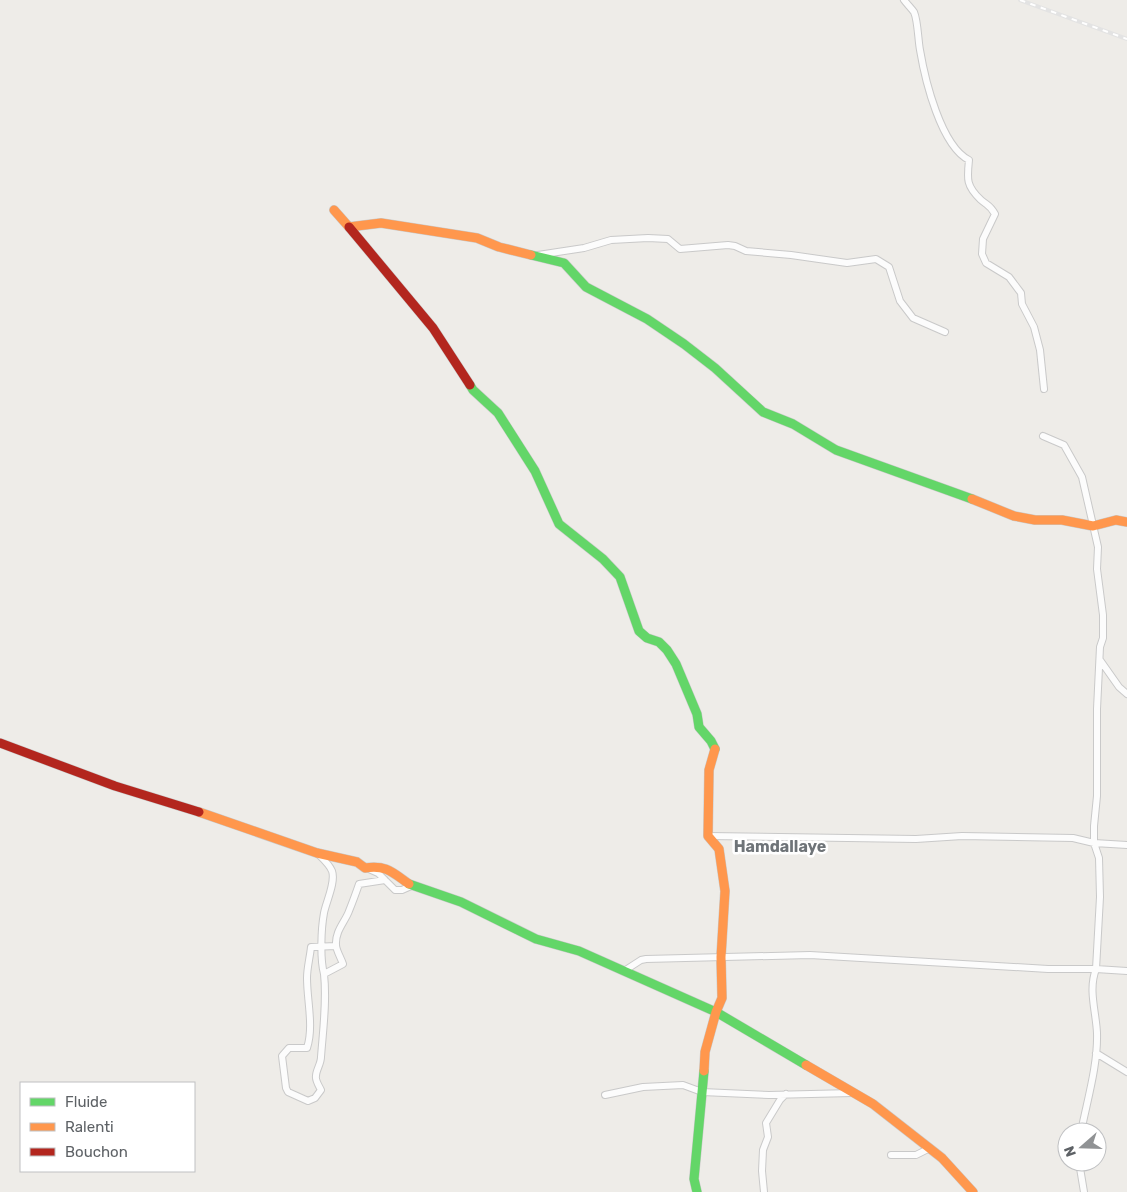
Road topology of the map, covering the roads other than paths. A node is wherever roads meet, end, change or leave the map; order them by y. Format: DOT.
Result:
graph roads {
  1 [pos="904,0"];
  2 [pos="334,210"];
  3 [pos="350,228"];
  4 [pos="532,256"];
  5 [pos="945,332"];
  6 [pos="1044,389"];
  7 [pos="1043,436"];
  8 [pos="1127,522"];
  9 [pos="1093,526"];
  10 [pos="1100,660"];
  11 [pos="1127,694"];
  12 [pos="0,743"];
  13 [pos="708,836"];
  14 [pos="1094,843"];
  15 [pos="1127,845"];
  16 [pos="318,854"];
  17 [pos="365,868"];
  18 [pos="385,880"];
  19 [pos="411,886"];
  20 [pos="322,946"];
  21 [pos="336,946"];
  22 [pos="721,957"];
  23 [pos="1096,969"];
  24 [pos="624,971"];
  25 [pos="1127,971"];
  26 [pos="324,974"];
  27 [pos="716,1012"];
  28 [pos="1096,1053"];
  29 [pos="1127,1072"];
  30 [pos="702,1092"];
  31 [pos="854,1093"];
  32 [pos="786,1094"];
  33 [pos="605,1096"];
  34 [pos="1083,1122"];
  35 [pos="930,1148"];
  36 [pos="892,1155"];
  37 [pos="1081,1172"];
  38 [pos="697,1192"];
  39 [pos="764,1192"];
  40 [pos="973,1192"];
  41 [pos="1084,1192"];
  1 -- 6 [label="street"];
  2 -- 3 [label="street"];
  3 -- 4 [label="street"];
  3 -- 13 [label="street"];
  4 -- 5 [label="street"];
  4 -- 9 [label="street"];
  7 -- 9 [label="street"];
  8 -- 9 [label="street"];
  9 -- 10 [label="street"];
  10 -- 11 [label="street"];
  10 -- 14 [label="street"];
  12 -- 16 [label="street"];
  13 -- 14 [label="street"];
  13 -- 22 [label="street"];
  14 -- 15 [label="street"];
  14 -- 23 [label="street"];
  16 -- 17 [label="street"];
  16 -- 20 [label="street"];
  17 -- 18 [label="street"];
  17 -- 19 [label="street"];
  18 -- 19 [label="street"];
  18 -- 21 [label="street"];
  19 -- 24 [label="street"];
  20 -- 21 [label="street"];
  20 -- 26 [label="street"];
  20 -- 26 [label="street"];
  21 -- 26 [label="street"];
  22 -- 23 [label="street"];
  22 -- 24 [label="street"];
  22 -- 27 [label="street"];
  23 -- 25 [label="street"];
  23 -- 28 [label="street"];
  24 -- 27 [label="street"];
  27 -- 30 [label="street"];
  27 -- 31 [label="street"];
  28 -- 29 [label="street"];
  28 -- 34 [label="street"];
  30 -- 32 [label="street"];
  30 -- 33 [label="street"];
  30 -- 38 [label="street"];
  31 -- 32 [label="street"];
  31 -- 35 [label="street"];
  32 -- 39 [label="street"];
  35 -- 36 [label="street"];
  35 -- 40 [label="street"];
  37 -- 41 [label="street"];
}
